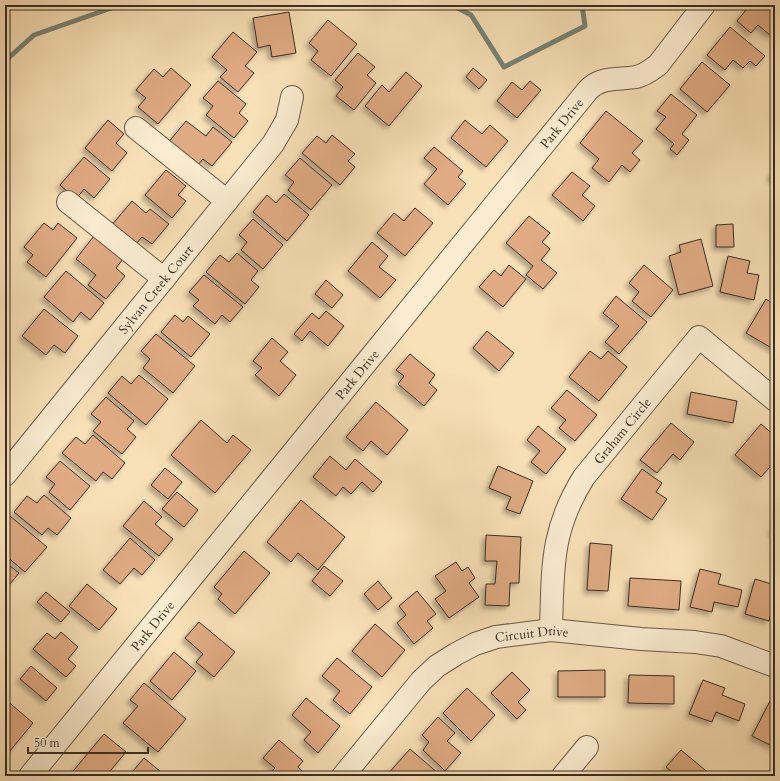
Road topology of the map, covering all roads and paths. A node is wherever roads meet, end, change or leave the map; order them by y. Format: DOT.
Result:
graph roads {
  1 [pos="704,5"];
  2 [pos="292,97"];
  3 [pos="136,128"];
  4 [pos="227,201"];
  5 [pos="68,202"];
  6 [pos="164,279"];
  7 [pos="775,400"];
  8 [pos="5,475"];
  9 [pos="551,630"];
  10 [pos="775,666"];
  11 [pos="587,747"];
  12 [pos="30,776"];
  13 [pos="343,776"];
  14 [pos="563,776"];
  1 -- 12 [label="street, Park Drive"];
  2 -- 4 [label="street, Sylvan Creek Court"];
  3 -- 4 [label="street"];
  4 -- 6 [label="street, Sylvan Creek Court"];
  5 -- 6 [label="street"];
  6 -- 8 [label="street, Sylvan Creek Court"];
  7 -- 9 [label="street, Graham Circle"];
  9 -- 10 [label="street, Circuit Drive"];
  9 -- 13 [label="street, Circuit Drive"];
  11 -- 14 [label="street"];
}
